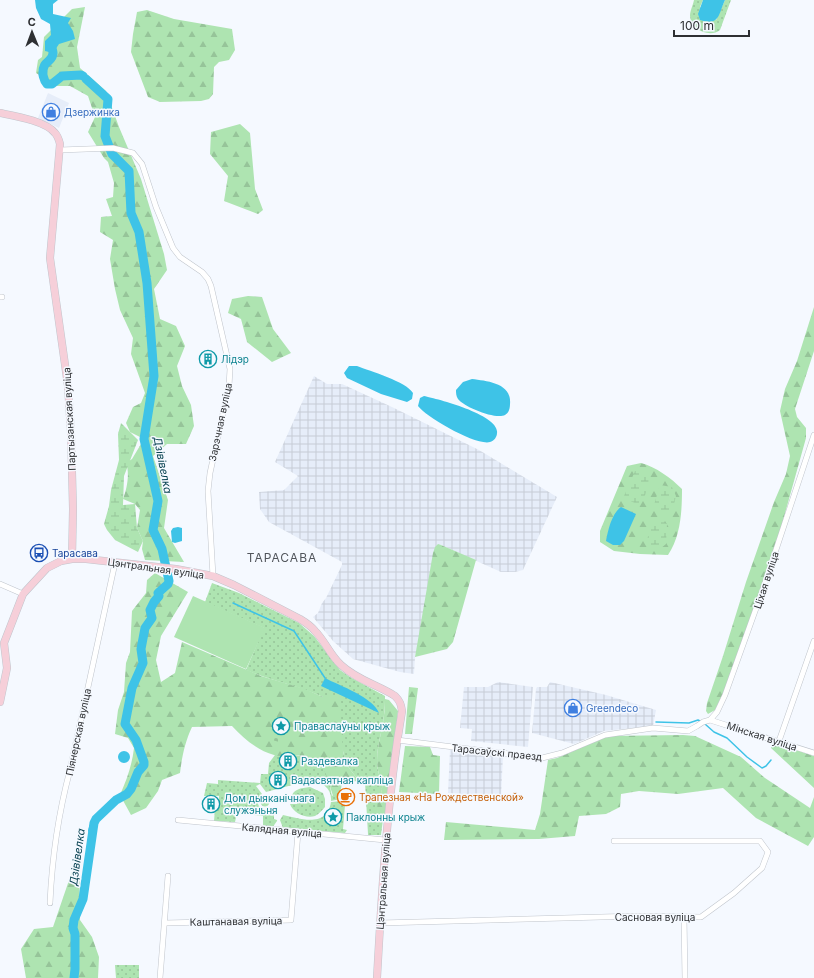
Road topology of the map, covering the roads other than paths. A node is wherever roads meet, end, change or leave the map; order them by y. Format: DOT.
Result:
graph roads {
  1 [pos="0,113"];
  2 [pos="60,150"];
  3 [pos="814,435"];
  4 [pos="72,559"];
  5 [pos="115,563"];
  6 [pos="213,576"];
  7 [pos="0,584"];
  8 [pos="23,594"];
  9 [pos="814,641"];
  10 [pos="2,654"];
  11 [pos="0,702"];
  12 [pos="710,720"];
  13 [pos="397,740"];
  14 [pos="779,741"];
  15 [pos="814,753"];
  16 [pos="178,820"];
  17 [pos="298,832"];
  18 [pos="385,840"];
  19 [pos="614,841"];
  20 [pos="168,876"];
  21 [pos="50,903"];
  22 [pos="684,917"];
  23 [pos="380,922"];
  24 [pos="165,923"];
  25 [pos="160,978"];
  26 [pos="377,978"];
  27 [pos="685,978"];
  1 -- 2 [label="street, Партызанская вуліца"];
  2 -- 4 [label="street, Партызанская вуліца"];
  2 -- 6 [label="street, Зарэчная вуліца"];
  3 -- 12 [label="street, Ціхая вуліца"];
  4 -- 5 [label="street, Цэнтральная вуліца"];
  4 -- 8 [label="street"];
  5 -- 6 [label="street, Цэнтральная вуліца"];
  5 -- 21 [label="street, Піянерская вуліца"];
  6 -- 13 [label="street, Цэнтральная вуліца"];
  7 -- 8 [label="street"];
  8 -- 10 [label="street"];
  9 -- 14 [label="street"];
  10 -- 11 [label="street"];
  12 -- 13 [label="street, Тарасаўскі праезд"];
  12 -- 14 [label="street, Мінская вуліца"];
  13 -- 18 [label="street, Цэнтральная вуліца"];
  14 -- 15 [label="street, Мінская вуліца"];
  16 -- 17 [label="street, Калядная вуліца"];
  17 -- 18 [label="street, Калядная вуліца"];
  17 -- 24 [label="street, Каштанавая вуліца"];
  18 -- 23 [label="street, Цэнтральная вуліца"];
  19 -- 22 [label="street, Сасновая вуліца"];
  20 -- 24 [label="street"];
  22 -- 23 [label="street, Сасновая вуліца"];
  22 -- 27 [label="street"];
  23 -- 26 [label="street, Цэнтральная вуліца"];
  24 -- 25 [label="street"];
}
